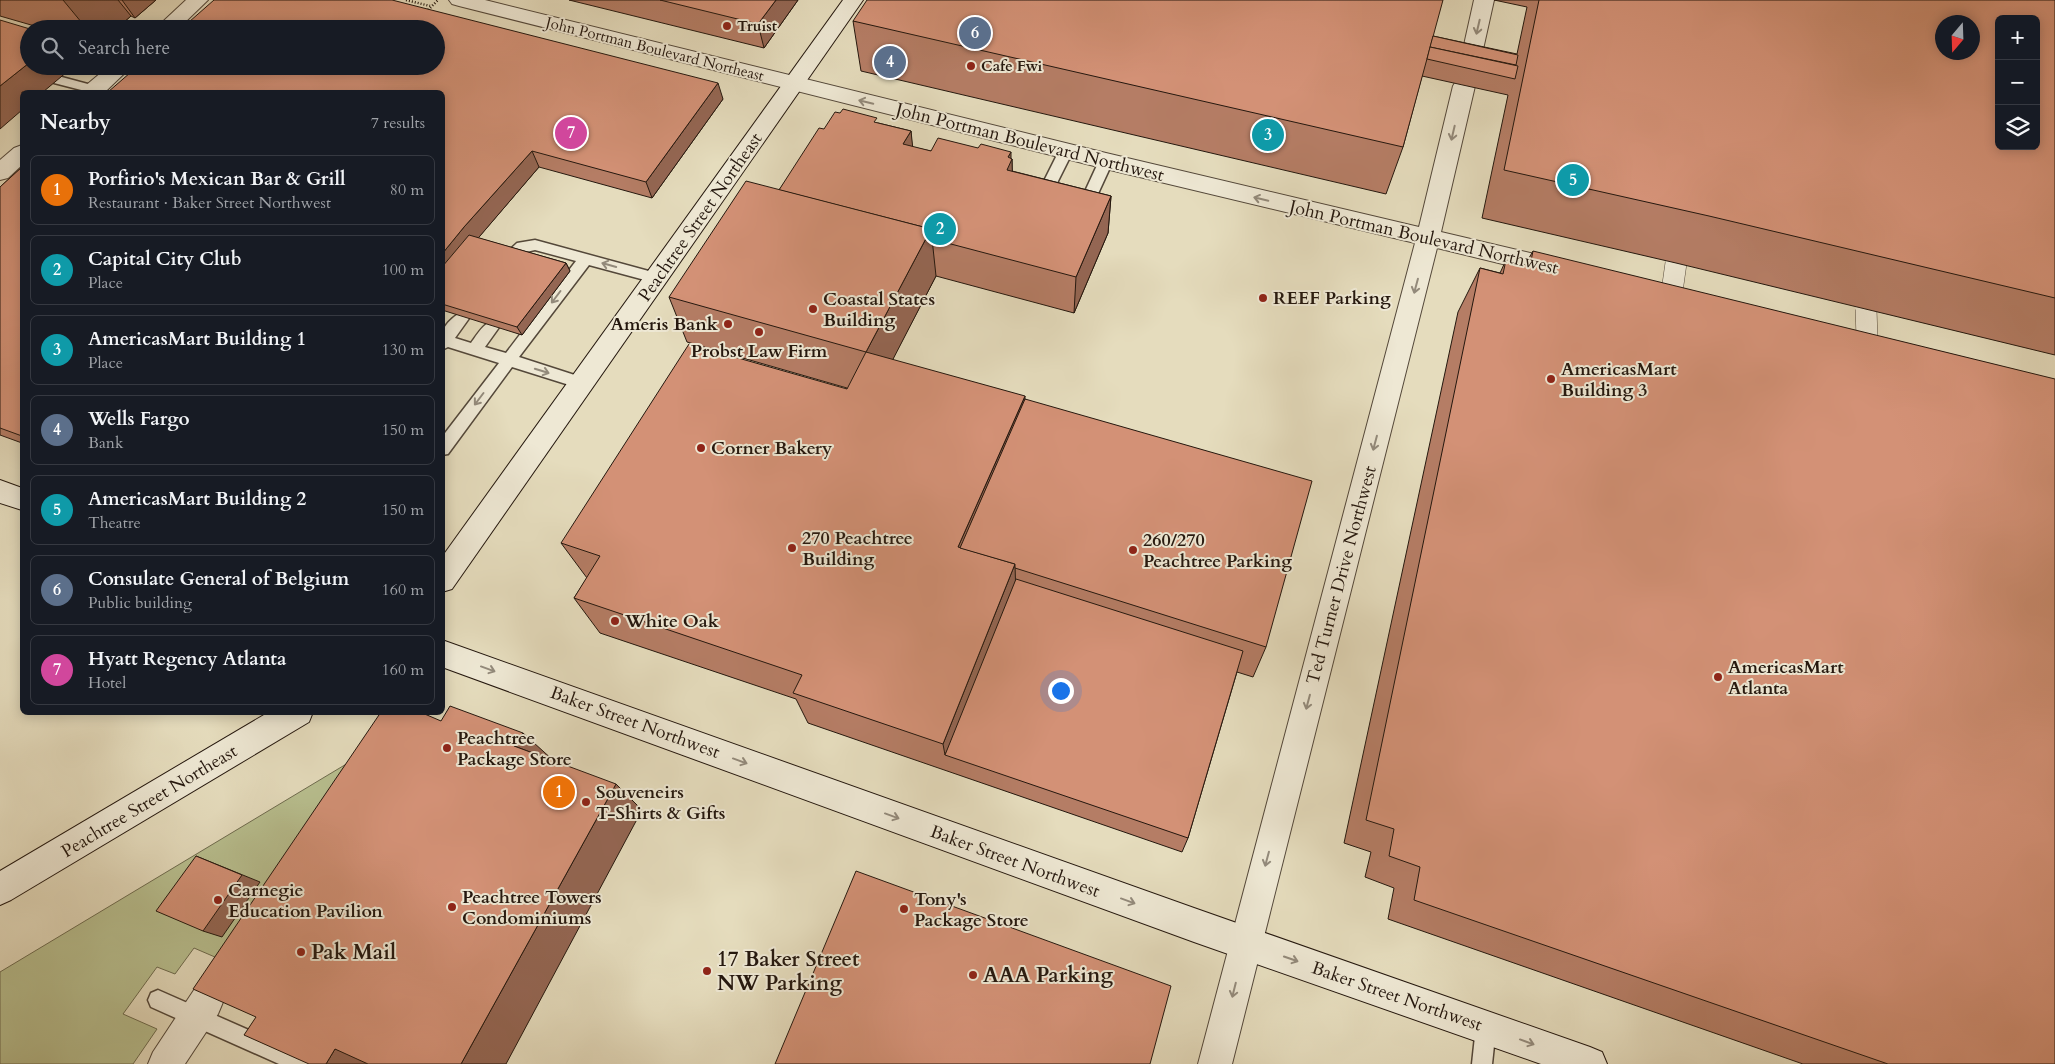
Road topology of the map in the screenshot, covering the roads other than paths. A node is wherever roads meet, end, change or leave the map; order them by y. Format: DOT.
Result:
graph roads {
  1 [pos="198,0"];
  2 [pos="459,0"];
  3 [pos="853,0"];
  4 [pos="1484,0"];
  5 [pos="175,20"];
  6 [pos="112,75"];
  7 [pos="58,80"];
  8 [pos="793,84"];
  9 [pos="90,90"];
  10 [pos="94,90"];
  11 [pos="1066,152"];
  12 [pos="20,155"];
  13 [pos="1106,161"];
  14 [pos="0,172"];
  15 [pos="1035,214"];
  16 [pos="1076,225"];
  17 [pos="1428,239"];
  18 [pos="552,248"];
  19 [pos="512,254"];
  20 [pos="586,258"];
  21 [pos="541,263"];
  22 [pos="1676,263"];
  23 [pos="1584,274"];
  24 [pos="656,278"];
  25 [pos="1651,290"];
  26 [pos="1689,299"];
  27 [pos="1866,310"];
  28 [pos="463,316"];
  29 [pos="492,326"];
  30 [pos="1841,334"];
  31 [pos="1666,335"];
  32 [pos="445,341"];
  33 [pos="445,342"];
  34 [pos="1888,345"];
  35 [pos="474,350"];
  36 [pos="508,360"];
  37 [pos="582,383"];
  38 [pos="1869,387"];
  39 [pos="445,443"];
  40 [pos="0,491"];
  41 [pos="20,498"];
  42 [pos="445,576"];
  43 [pos="445,654"];
  44 [pos="293,715"];
  45 [pos="0,889"];
  46 [pos="1245,943"];
  47 [pos="158,1000"];
  48 [pos="201,1009"];
  49 [pos="1486,1027"];
  50 [pos="165,1064"];
  51 [pos="304,1064"];
  52 [pos="1216,1064"];
  53 [pos="1482,1064"];
  54 [pos="1590,1064"];
  1 -- 5 [label="street"];
  2 -- 8 [label="street, John Portman Boulevard Northeast"];
  3 -- 8 [label="street, Peachtree Street Northeast"];
  4 -- 17 [label="street, Ted Turner Drive Northwest, one-way"];
  6 -- 10 [label="street"];
  7 -- 9 [label="lane"];
  11 -- 8 [label="street, John Portman Boulevard Northwest, one-way"];
  8 -- 24 [label="street, Peachtree Street Northeast"];
  11 -- 13 [label="street, John Portman Boulevard Northwest"];
  11 -- 15 [label="lane"];
  12 -- 14 [label="street"];
  13 -- 16 [label="lane"];
  17 -- 13 [label="street, John Portman Boulevard Northwest, one-way"];
  17 -- 23 [label="street, John Portman Boulevard Northwest"];
  17 -- 46 [label="street, Ted Turner Drive Northwest, one-way"];
  18 -- 19 [label="lane"];
  18 -- 20 [label="lane"];
  18 -- 21 [label="lane"];
  24 -- 20 [label="lane, one-way"];
  20 -- 36 [label="lane, one-way"];
  22 -- 31 [label="street, bridge"];
  24 -- 37 [label="street, Peachtree Street Northeast"];
  25 -- 26 [label="street"];
  27 -- 38 [label="street, bridge"];
  28 -- 32 [label="lane"];
  29 -- 35 [label="lane"];
  30 -- 34 [label="street"];
  33 -- 35 [label="lane"];
  35 -- 36 [label="lane"];
  36 -- 37 [label="lane, one-way"];
  36 -- 39 [label="lane, one-way"];
  37 -- 42 [label="street, Peachtree Street Northeast"];
  40 -- 41 [label="street"];
  43 -- 46 [label="street, Baker Street Northwest, one-way"];
  44 -- 45 [label="street, Peachtree Street Northeast"];
  46 -- 49 [label="street, Baker Street Northwest, one-way"];
  46 -- 52 [label="street, Ted Turner Drive Northwest, one-way"];
  47 -- 48 [label="lane"];
  48 -- 50 [label="street"];
  48 -- 51 [label="lane"];
  49 -- 53 [label="lane"];
  49 -- 54 [label="street, Baker Street Northwest, one-way"];
}
